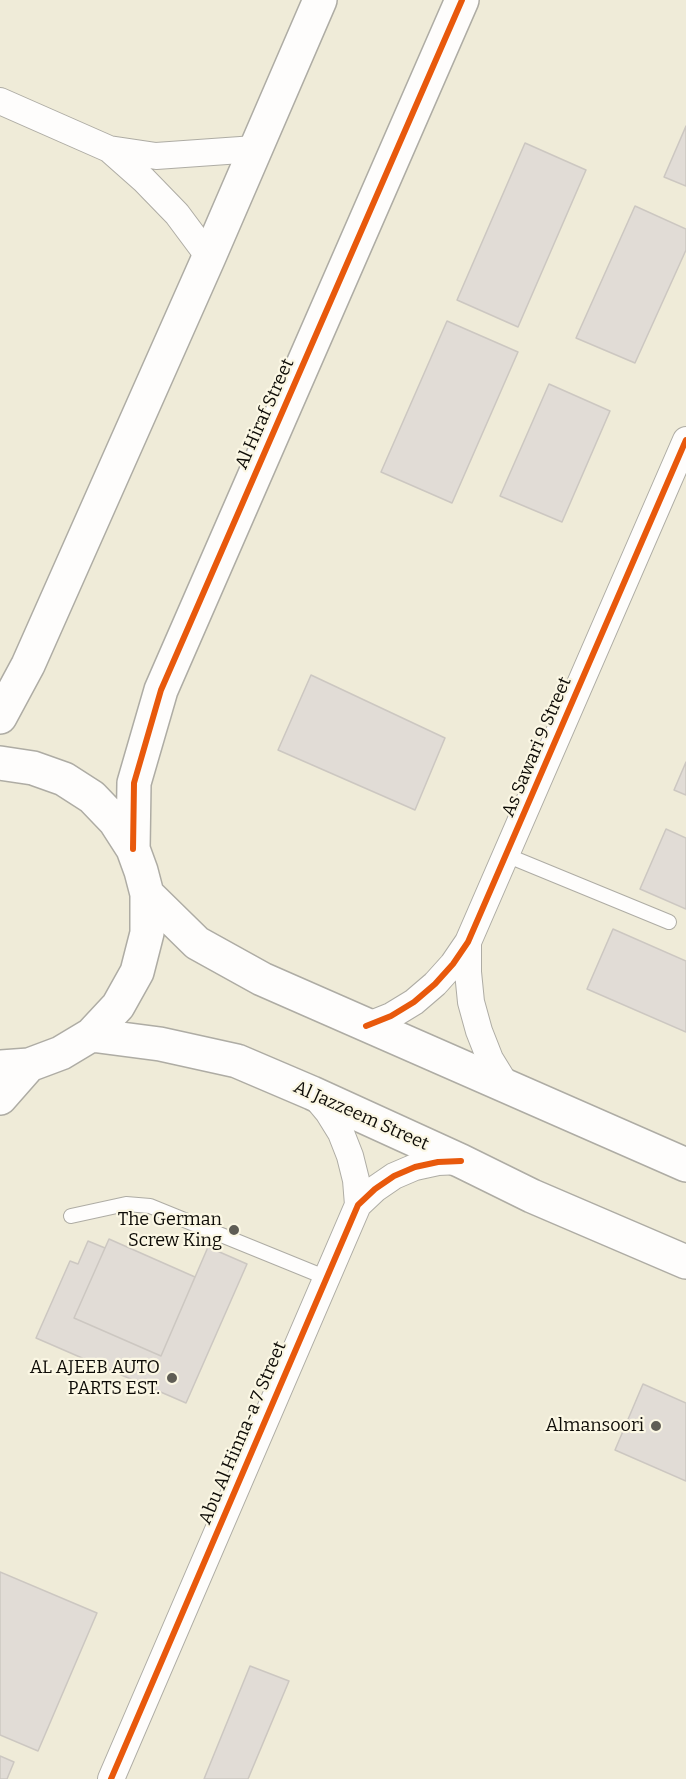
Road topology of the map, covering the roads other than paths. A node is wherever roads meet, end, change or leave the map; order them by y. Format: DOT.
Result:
graph roads {
  1 [pos="320,0"];
  2 [pos="462,0"];
  3 [pos="0,101"];
  4 [pos="109,149"];
  5 [pos="255,149"];
  6 [pos="209,257"];
  7 [pos="686,440"];
  8 [pos="0,717"];
  9 [pos="0,763"];
  10 [pos="133,849"];
  11 [pos="506,855"];
  12 [pos="147,894"];
  13 [pos="669,922"];
  14 [pos="468,942"];
  15 [pos="366,1026"];
  16 [pos="91,1035"];
  17 [pos="14,1066"];
  18 [pos="506,1085"];
  19 [pos="312,1093"];
  20 [pos="0,1098"];
  21 [pos="461,1161"];
  22 [pos="686,1165"];
  23 [pos="358,1205"];
  24 [pos="71,1216"];
  25 [pos="686,1262"];
  26 [pos="327,1278"];
  27 [pos="111,1779"];
  1 -- 5 [label="street"];
  2 -- 10 [label="street, Al Hiraf Street"];
  3 -- 4 [label="street"];
  4 -- 5 [label="street"];
  4 -- 6 [label="street"];
  5 -- 6 [label="street"];
  6 -- 8 [label="street"];
  7 -- 11 [label="street, As Sawari 9 Street"];
  9 -- 10 [label="street"];
  10 -- 12 [label="street"];
  11 -- 13 [label="lane"];
  11 -- 14 [label="street, As Sawari 9 Street"];
  12 -- 15 [label="street"];
  12 -- 16 [label="street"];
  14 -- 15 [label="street, As Sawari 9 Street"];
  14 -- 18 [label="street, As Sawari 9 Street"];
  15 -- 18 [label="street"];
  16 -- 17 [label="street"];
  16 -- 19 [label="street, Al Jazzeem Street"];
  17 -- 20 [label="street"];
  18 -- 22 [label="street"];
  19 -- 21 [label="street, Al Jazzeem Street"];
  19 -- 23 [label="street, Abu Al Hinna-a 7 Street"];
  21 -- 23 [label="street, Abu Al Hinna-a 7 Street"];
  21 -- 25 [label="street, Al Jazzeem Street"];
  23 -- 26 [label="street, Abu Al Hinna-a 7 Street"];
  24 -- 26 [label="lane"];
  26 -- 27 [label="street, Abu Al Hinna-a 7 Street"];
}
